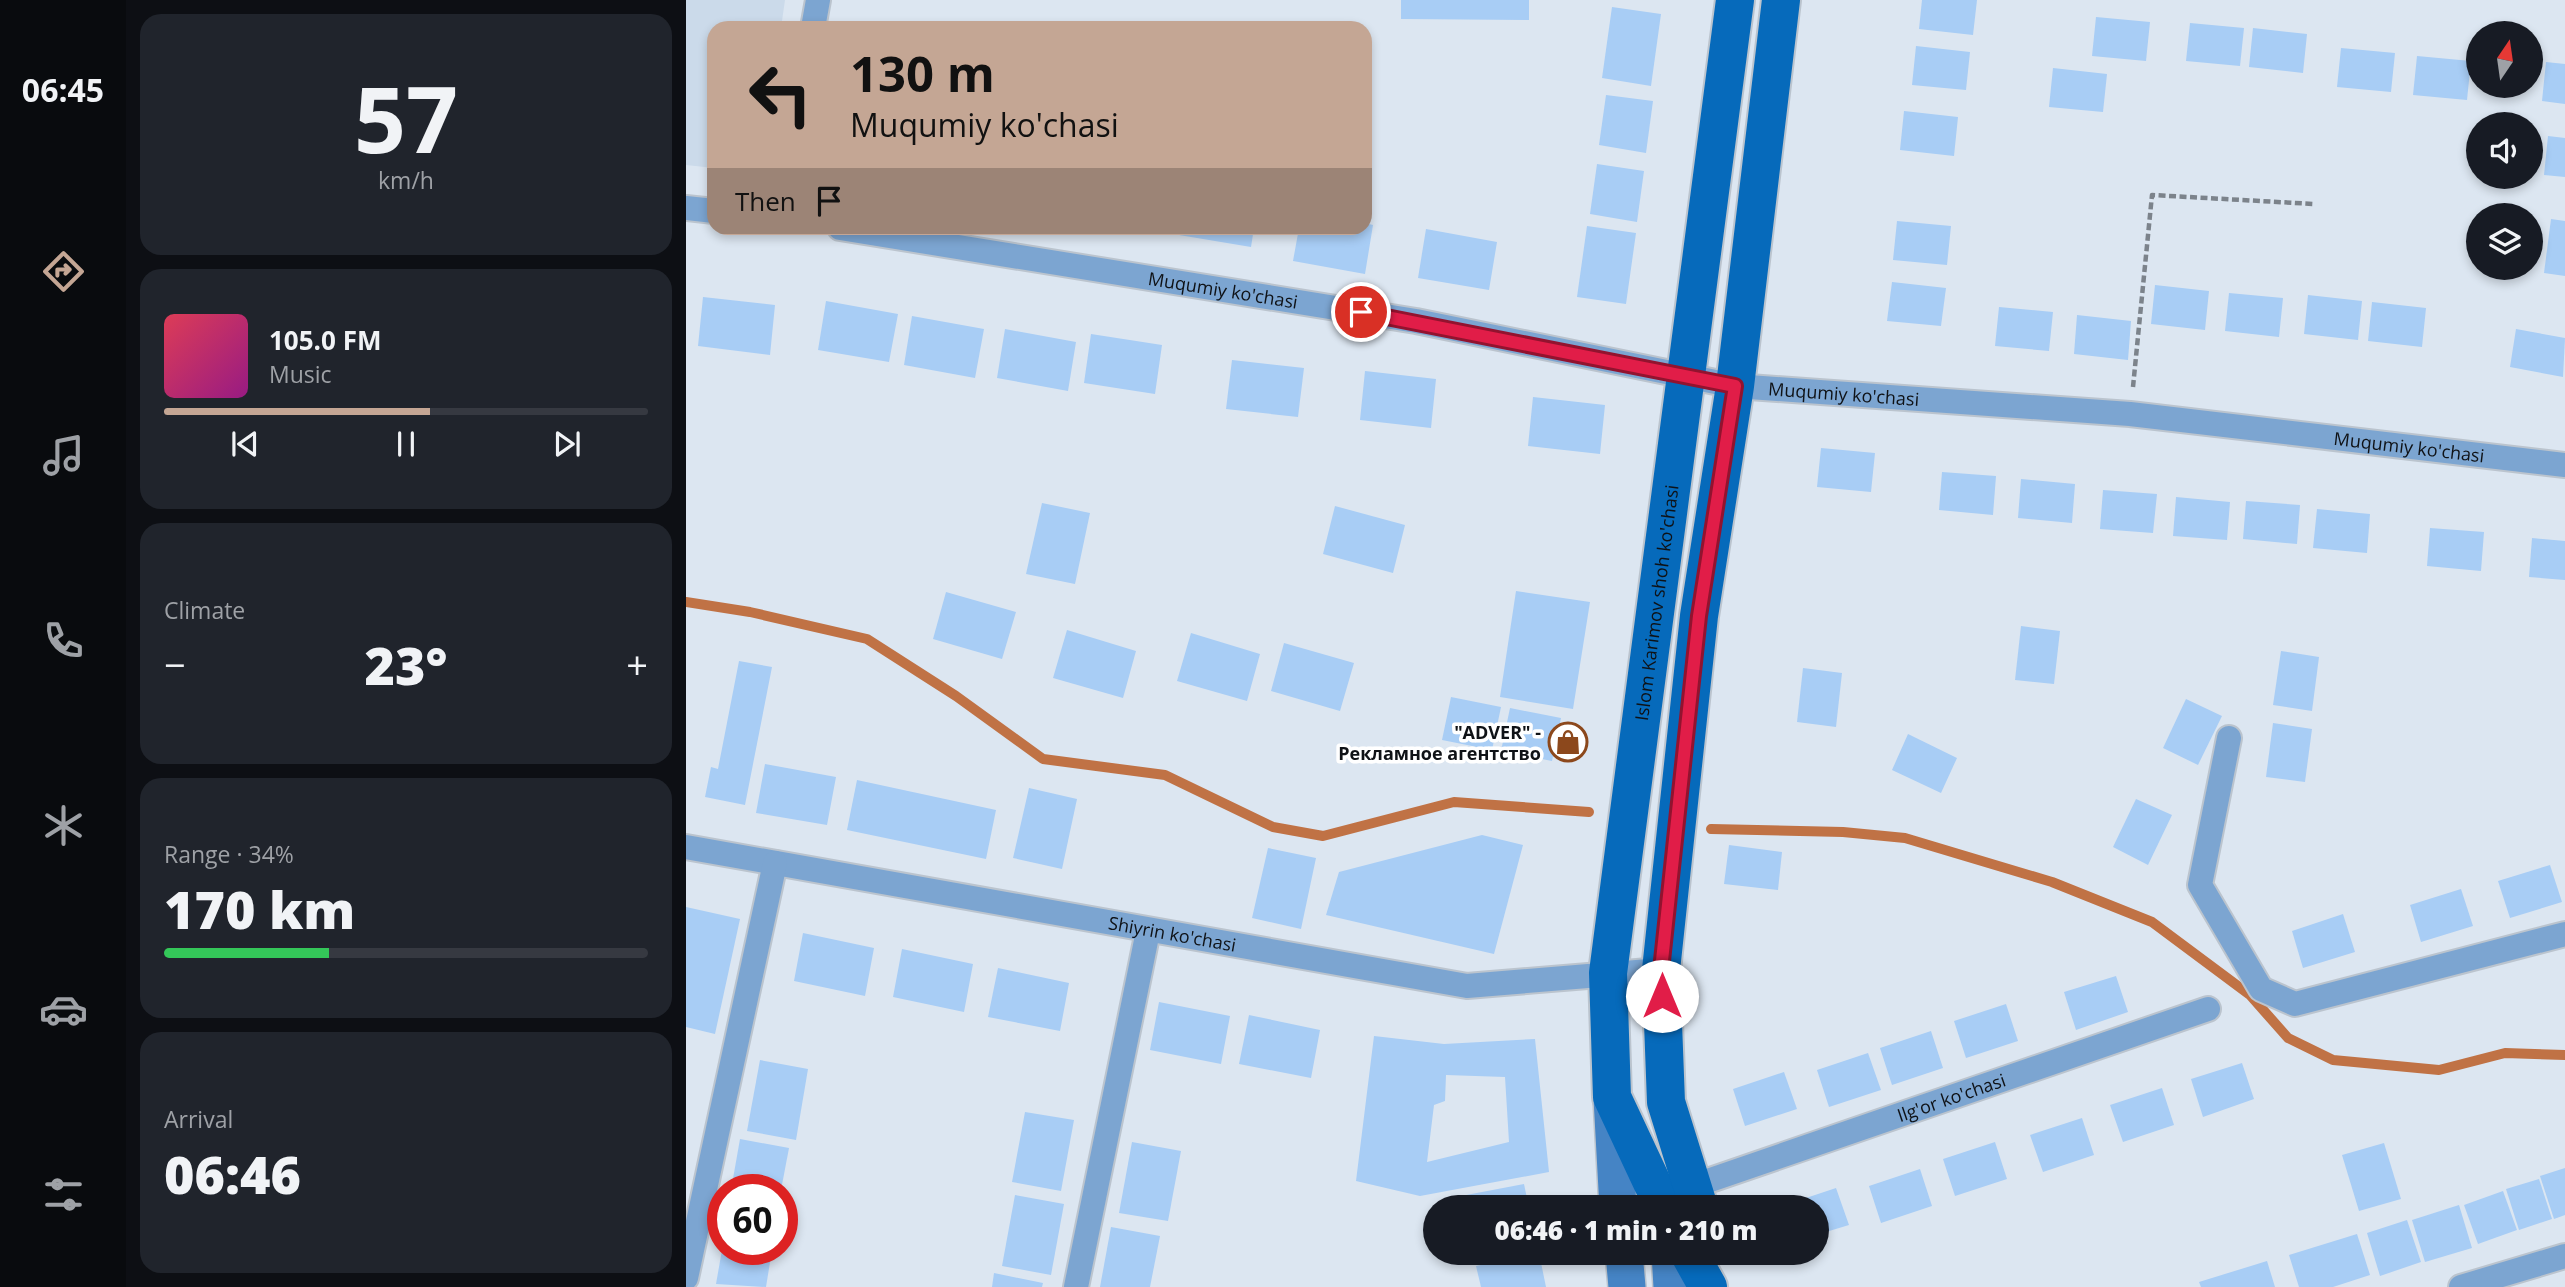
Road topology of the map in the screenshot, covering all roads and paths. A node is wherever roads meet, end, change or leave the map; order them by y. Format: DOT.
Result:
graph roads {
  1 [pos="818,0"];
  2 [pos="1735,0"];
  3 [pos="1781,0"];
  4 [pos="814,21"];
  5 [pos="2315,204"];
  6 [pos="686,208"];
  7 [pos="707,210"];
  8 [pos="883,235"];
  9 [pos="1687,378"];
  10 [pos="1735,386"];
  11 [pos="2130,414"];
  12 [pos="2565,465"];
  13 [pos="2230,738"];
  14 [pos="686,847"];
  15 [pos="775,863"];
  16 [pos="1148,931"];
  17 [pos="2565,934"];
  18 [pos="1661,970"];
  19 [pos="1608,973"];
  20 [pos="2208,1009"];
  21 [pos="1612,1097"];
  22 [pos="1617,1195"];
  23 [pos="1676,1195"];
  24 [pos="1680,1195"];
  25 [pos="1700,1195"];
  26 [pos="2565,1256"];
  27 [pos="1625,1265"];
  28 [pos="1671,1265"];
  29 [pos="1696,1265"];
  30 [pos="1716,1265"];
  31 [pos="686,1278"];
  32 [pos="1076,1287"];
  33 [pos="1628,1287"];
  34 [pos="1672,1287"];
  35 [pos="1708,1287"];
  36 [pos="1722,1287"];
  37 [pos="2461,1287"];
  1 -- 4 [label="street"];
  2 -- 9 [label="main road, Islom Karimov shoh ko'chasi"];
  3 -- 10 [label="main road"];
  5 -- 11 [label="path"];
  6 -- 7 [label="street"];
  8 -- 9 [label="street, Muqumiy ko'chasi"];
  9 -- 10 [label="street, Muqumiy ko'chasi"];
  9 -- 19 [label="main road, Islom Karimov shoh ko'chasi"];
  10 -- 11 [label="street, Muqumiy ko'chasi"];
  10 -- 18 [label="main road"];
  11 -- 12 [label="street, Muqumiy ko'chasi"];
  13 -- 17 [label="street"];
  14 -- 15 [label="street, Shiyrin ko'chasi"];
  15 -- 16 [label="street, Shiyrin ko'chasi"];
  15 -- 31 [label="street"];
  16 -- 19 [label="street, Shiyrin ko'chasi"];
  16 -- 32 [label="street"];
  18 -- 19 [label="street, Shiyrin ko'chasi"];
  18 -- 24 [label="main road"];
  19 -- 21 [label="main road, Islom Karimov shoh ko'chasi"];
  20 -- 25 [label="street, Ilg'or ko'chasi"];
  21 -- 22 [label="main road, Islom Karimov shoh ko'chasi"];
  21 -- 23 [label="main road"];
  26 -- 37 [label="street"];
  27 -- 33 [label="main road"];
  28 -- 34 [label="main road"];
  29 -- 35 [label="main road"];
  30 -- 36 [label="main road"];
}
